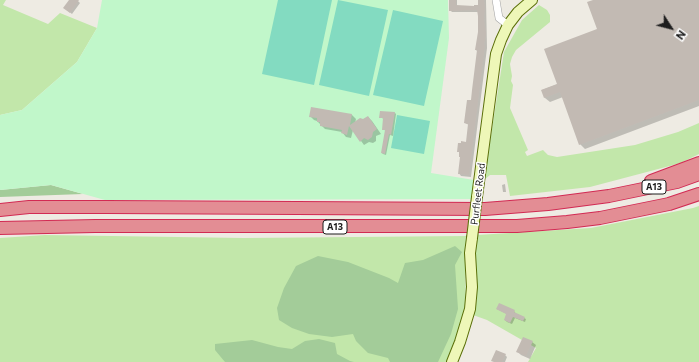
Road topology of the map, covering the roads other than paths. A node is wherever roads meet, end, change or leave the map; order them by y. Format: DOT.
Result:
graph roads {
  1 [pos="496,0"];
  2 [pos="532,0"];
  3 [pos="508,25"];
  4 [pos="699,163"];
  5 [pos="699,174"];
  6 [pos="699,194"];
  7 [pos="609,196"];
  8 [pos="0,210"];
  9 [pos="0,228"];
  10 [pos="452,362"];
  1 -- 3 [label="street"];
  2 -- 3 [label="street, Purfleet Road"];
  3 -- 10 [label="street, Purfleet Road, bridge"];
  4 -- 7 [label="highway"];
  5 -- 7 [label="highway, A13"];
  6 -- 9 [label="highway, A13"];
  7 -- 8 [label="highway, A13"];
}
